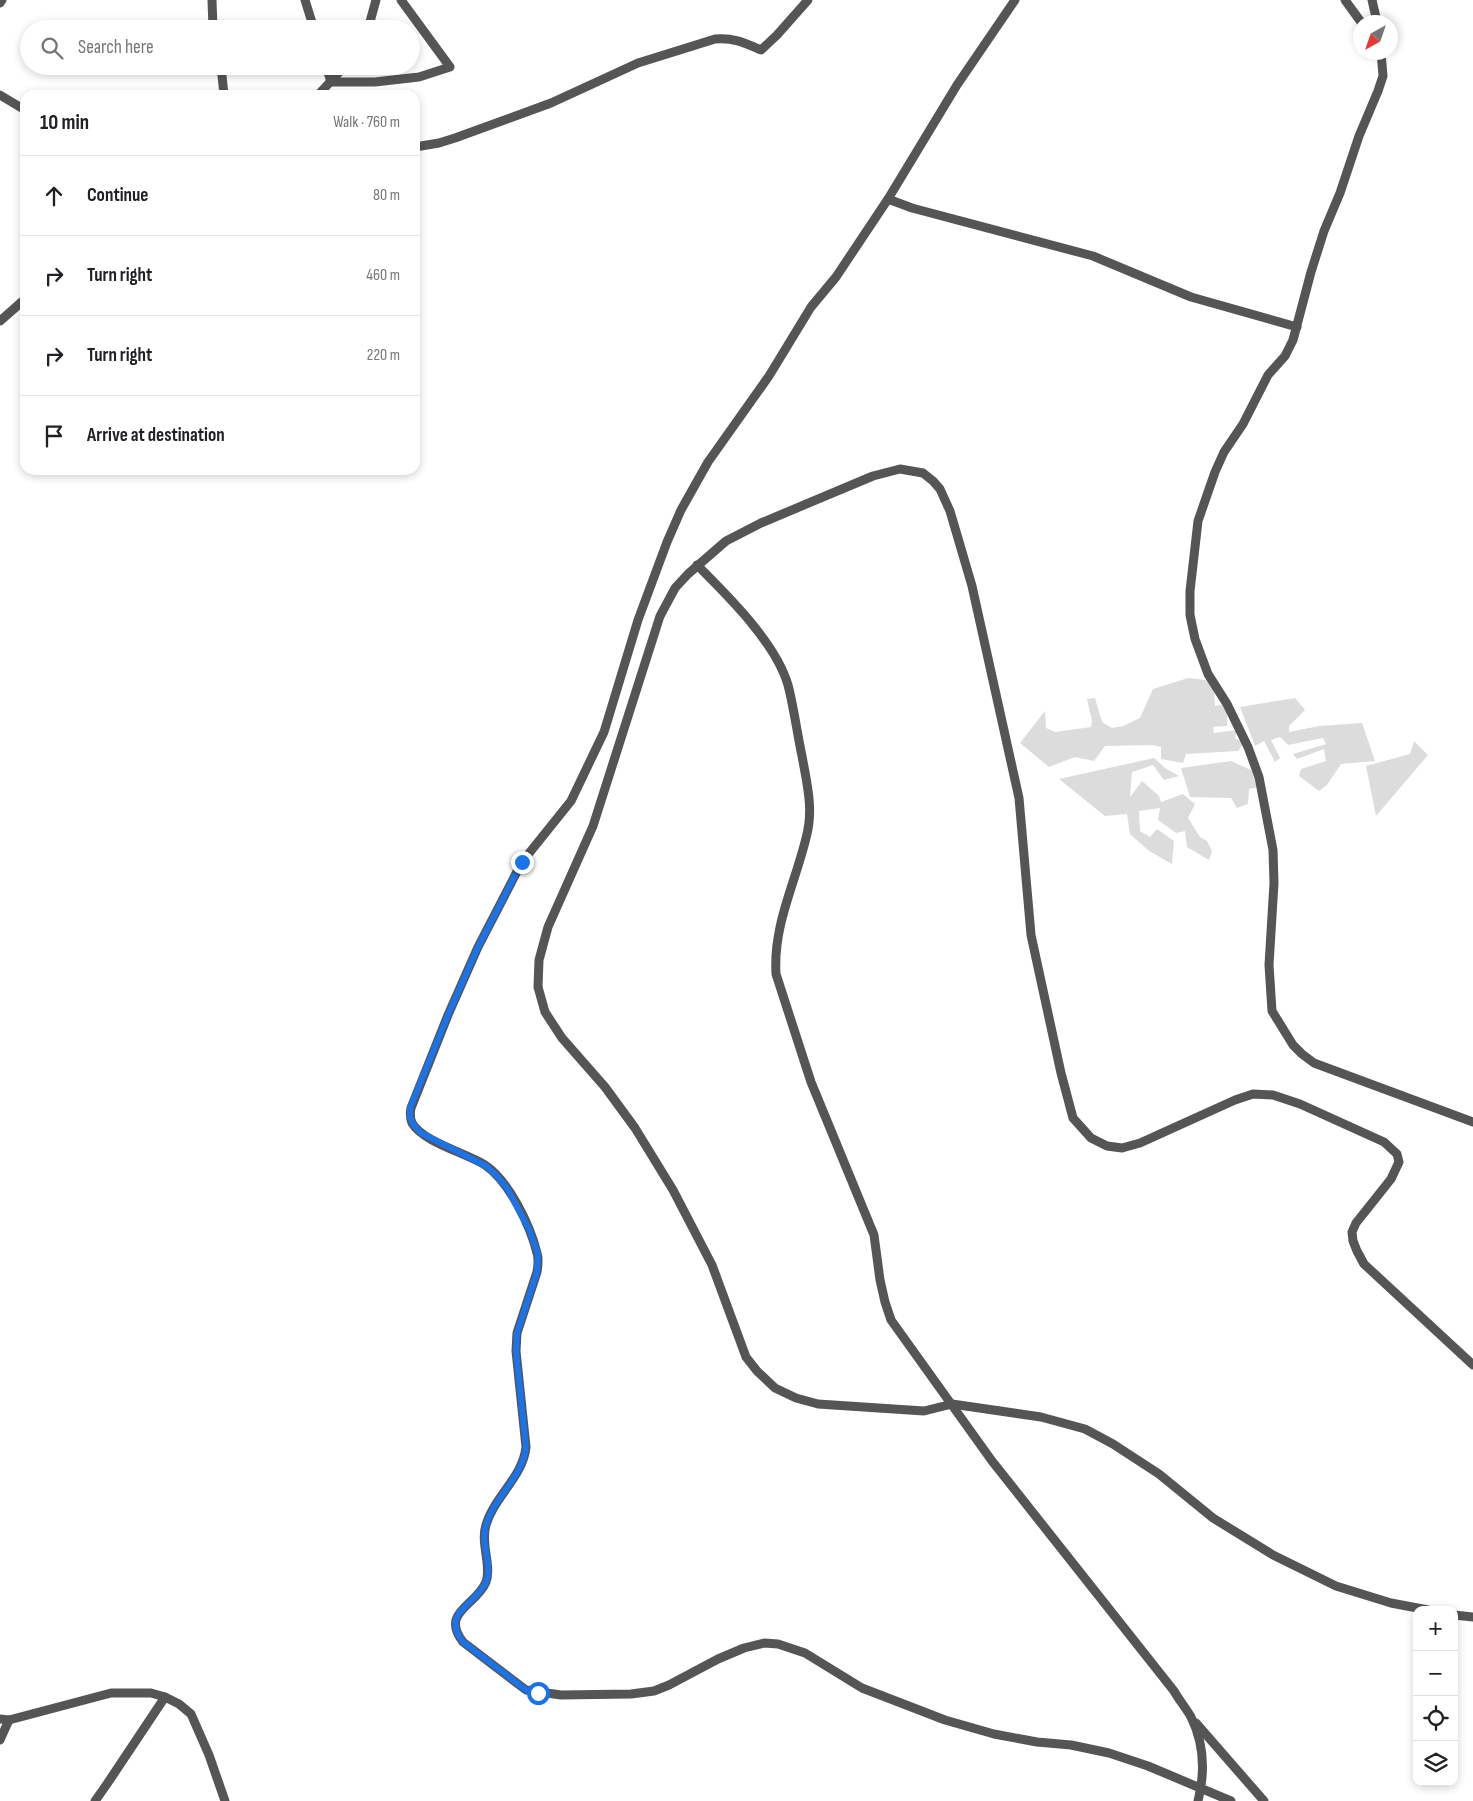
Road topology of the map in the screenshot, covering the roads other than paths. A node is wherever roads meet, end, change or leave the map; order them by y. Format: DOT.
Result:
graph roads {
  1 [pos="212,0"];
  2 [pos="305,0"];
  3 [pos="376,0"];
  4 [pos="401,0"];
  5 [pos="808,0"];
  6 [pos="1015,0"];
  7 [pos="1345,0"];
  8 [pos="1372,0"];
  9 [pos="1356,15"];
  10 [pos="1376,15"];
  11 [pos="213,20"];
  12 [pos="311,20"];
  13 [pos="370,20"];
  14 [pos="416,20"];
  15 [pos="420,26"];
  16 [pos="1382,60"];
  17 [pos="222,75"];
  18 [pos="329,75"];
  19 [pos="337,75"];
  20 [pos="331,82"];
  21 [pos="223,90"];
  22 [pos="323,90"];
  23 [pos="0,95"];
  24 [pos="20,107"];
  25 [pos="420,146"];
  26 [pos="888,199"];
  27 [pos="20,303"];
  28 [pos="0,321"];
  29 [pos="1297,327"];
  30 [pos="697,565"];
  31 [pos="1473,1122"];
  32 [pos="1473,1365"];
  33 [pos="952,1404"];
  34 [pos="1413,1607"];
  35 [pos="1458,1615"];
  36 [pos="1473,1617"];
  37 [pos="165,1697"];
  38 [pos="1191,1717"];
  39 [pos="4,1719"];
  40 [pos="0,1740"];
  41 [pos="1201,1789"];
  42 [pos="95,1801"];
  43 [pos="225,1801"];
  44 [pos="1198,1801"];
  45 [pos="1231,1801"];
  46 [pos="1264,1801"];
  1 -- 11 [label="street"];
  2 -- 12 [label="street"];
  3 -- 13 [label="street"];
  4 -- 14 [label="street"];
  5 -- 25 [label="street"];
  6 -- 26 [label="street"];
  7 -- 9 [label="street"];
  8 -- 10 [label="street"];
  15 -- 20 [label="street"];
  16 -- 29 [label="street"];
  17 -- 21 [label="street"];
  18 -- 20 [label="street"];
  19 -- 20 [label="street"];
  20 -- 22 [label="street"];
  23 -- 24 [label="street"];
  26 -- 29 [label="street"];
  26 -- 41 [label="street"];
  27 -- 28 [label="street"];
  29 -- 31 [label="street"];
  30 -- 32 [label="street"];
  30 -- 33 [label="street"];
  30 -- 33 [label="street"];
  33 -- 34 [label="street"];
  33 -- 38 [label="street"];
  35 -- 36 [label="street"];
  37 -- 39 [label="street"];
  37 -- 42 [label="street"];
  37 -- 43 [label="street"];
  38 -- 41 [label="street"];
  38 -- 46 [label="street"];
  39 -- 40 [label="street"];
  41 -- 44 [label="street"];
  41 -- 45 [label="street"];
}
